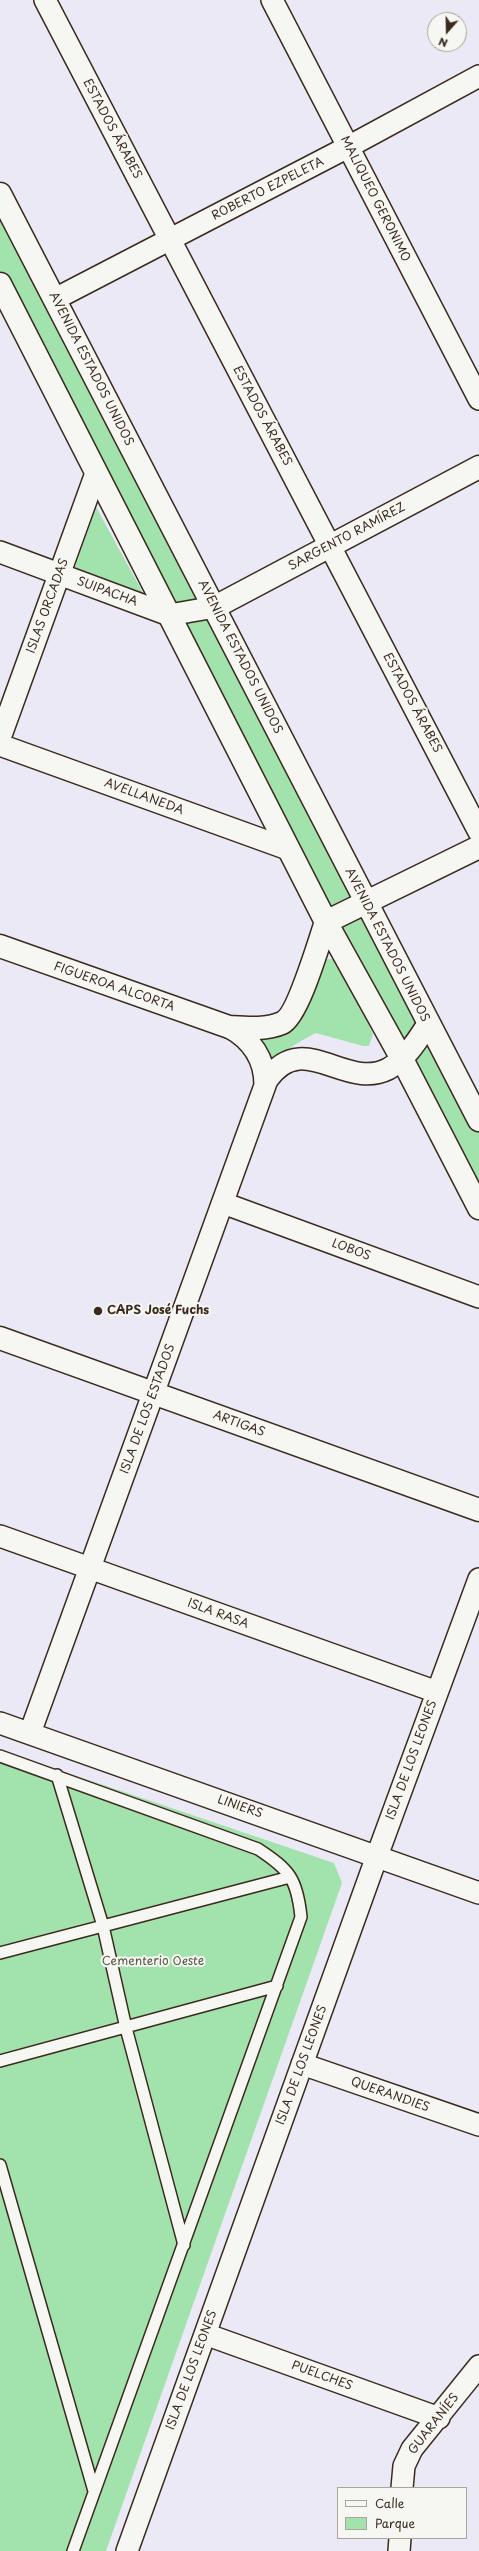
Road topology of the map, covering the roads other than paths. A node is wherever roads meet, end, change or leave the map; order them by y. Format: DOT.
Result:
graph roads {
  1 [pos="45,0"];
  2 [pos="272,0"];
  3 [pos="479,76"];
  4 [pos="348,147"];
  5 [pos="0,194"];
  6 [pos="170,239"];
  7 [pos="0,284"];
  8 [pos="55,299"];
  9 [pos="479,399"];
  10 [pos="479,467"];
  11 [pos="96,473"];
  12 [pos="330,545"];
  13 [pos="0,552"];
  14 [pos="60,574"];
  15 [pos="215,607"];
  16 [pos="169,615"];
  17 [pos="0,738"];
  18 [pos="0,745"];
  19 [pos="479,832"];
  20 [pos="479,847"];
  21 [pos="288,849"];
  22 [pos="366,904"];
  23 [pos="326,922"];
  24 [pos="0,946"];
  25 [pos="428,1024"];
  26 [pos="229,1027"];
  27 [pos="402,1059"];
  28 [pos="265,1085"];
  29 [pos="479,1120"];
  30 [pos="223,1204"];
  31 [pos="479,1208"];
  32 [pos="479,1297"];
  33 [pos="0,1338"];
  34 [pos="154,1394"];
  35 [pos="479,1510"];
  36 [pos="0,1536"];
  37 [pos="90,1568"];
  38 [pos="479,1579"];
  39 [pos="437,1692"];
  40 [pos="0,1723"];
  41 [pos="30,1733"];
  42 [pos="0,1756"];
  43 [pos="57,1775"];
  44 [pos="377,1856"];
  45 [pos="290,1877"];
  46 [pos="479,1893"];
  47 [pos="103,1926"];
  48 [pos="0,1953"];
  49 [pos="277,1986"];
  50 [pos="126,2028"];
  51 [pos="0,2060"];
  52 [pos="302,2064"];
  53 [pos="479,2125"];
  54 [pos="0,2165"];
  55 [pos="184,2245"];
  56 [pos="205,2334"];
  57 [pos="479,2366"];
  58 [pos="439,2418"];
  59 [pos="402,2487"];
  60 [pos="94,2491"];
  61 [pos="400,2539"];
  62 [pos="73,2551"];
  63 [pos="127,2551"];
  64 [pos="399,2551"];
  1 -- 6 [label="street, ESTADOS ÁRABES"];
  2 -- 4 [label="street, MALIQUEO GERONIMO"];
  3 -- 4 [label="street, ROBERTO EZPELETA"];
  4 -- 6 [label="street, ROBERTO EZPELETA"];
  4 -- 9 [label="street, MALIQUEO GERONIMO"];
  5 -- 8 [label="main road, AVENIDA ESTADOS UNIDOS"];
  6 -- 8 [label="street, ROBERTO EZPELETA"];
  6 -- 12 [label="street, ESTADOS ÁRABES"];
  7 -- 11 [label="main road"];
  8 -- 15 [label="main road, AVENIDA ESTADOS UNIDOS"];
  10 -- 12 [label="main road, SARGENTO RAMÍREZ"];
  11 -- 14 [label="street, ISLAS ORCADAS"];
  11 -- 16 [label="main road"];
  12 -- 15 [label="main road, SARGENTO RAMÍREZ"];
  12 -- 19 [label="street, ESTADOS ÁRABES"];
  13 -- 14 [label="street, SUIPACHA"];
  14 -- 16 [label="street, SUIPACHA"];
  14 -- 17 [label="street, ISLAS ORCADAS"];
  15 -- 16 [label="street"];
  15 -- 22 [label="main road, AVENIDA ESTADOS UNIDOS"];
  16 -- 21 [label="main road"];
  18 -- 21 [label="street, AVELLANEDA"];
  20 -- 22 [label="main road"];
  21 -- 23 [label="main road"];
  22 -- 23 [label="main road"];
  22 -- 25 [label="main road, AVENIDA ESTADOS UNIDOS"];
  23 -- 26 [label="main road"];
  23 -- 27 [label="main road"];
  24 -- 26 [label="main road, FIGUEROA ALCORTA"];
  25 -- 27 [label="street"];
  25 -- 29 [label="main road, AVENIDA ESTADOS UNIDOS"];
  26 -- 28 [label="street, ISLA DE LOS ESTADOS"];
  27 -- 28 [label="street, ISLA DE LOS ESTADOS"];
  27 -- 31 [label="main road"];
  28 -- 30 [label="street, ISLA DE LOS ESTADOS"];
  30 -- 32 [label="street, LOBOS"];
  30 -- 34 [label="street, ISLA DE LOS ESTADOS"];
  33 -- 34 [label="main road, ARTIGAS"];
  34 -- 35 [label="main road, ARTIGAS"];
  34 -- 37 [label="street, ISLA DE LOS ESTADOS"];
  36 -- 37 [label="street, ISLA RASA"];
  37 -- 39 [label="street, ISLA RASA"];
  37 -- 41 [label="street, ISLA DE LOS ESTADOS"];
  38 -- 39 [label="street, ISLA DE LOS LEONES"];
  39 -- 44 [label="street, ISLA DE LOS LEONES"];
  40 -- 41 [label="street, LINIERS"];
  41 -- 44 [label="street, LINIERS"];
  42 -- 43 [label="lane"];
  43 -- 45 [label="lane"];
  43 -- 47 [label="lane"];
  44 -- 46 [label="street, LINIERS"];
  44 -- 52 [label="street, ISLA DE LOS LEONES"];
  45 -- 47 [label="lane"];
  45 -- 49 [label="lane"];
  47 -- 48 [label="lane"];
  47 -- 50 [label="lane"];
  49 -- 50 [label="lane"];
  49 -- 55 [label="lane"];
  50 -- 51 [label="lane"];
  50 -- 55 [label="lane"];
  52 -- 53 [label="street, QUERANDIES"];
  52 -- 56 [label="street, ISLA DE LOS LEONES"];
  54 -- 60 [label="lane"];
  55 -- 60 [label="lane"];
  56 -- 58 [label="street, PUELCHES"];
  56 -- 63 [label="street, ISLA DE LOS LEONES"];
  57 -- 58 [label="street, GUARANÍES"];
  58 -- 59 [label="street, GUARANÍES"];
  60 -- 62 [label="lane"];
  61 -- 64 [label="street"];
}
